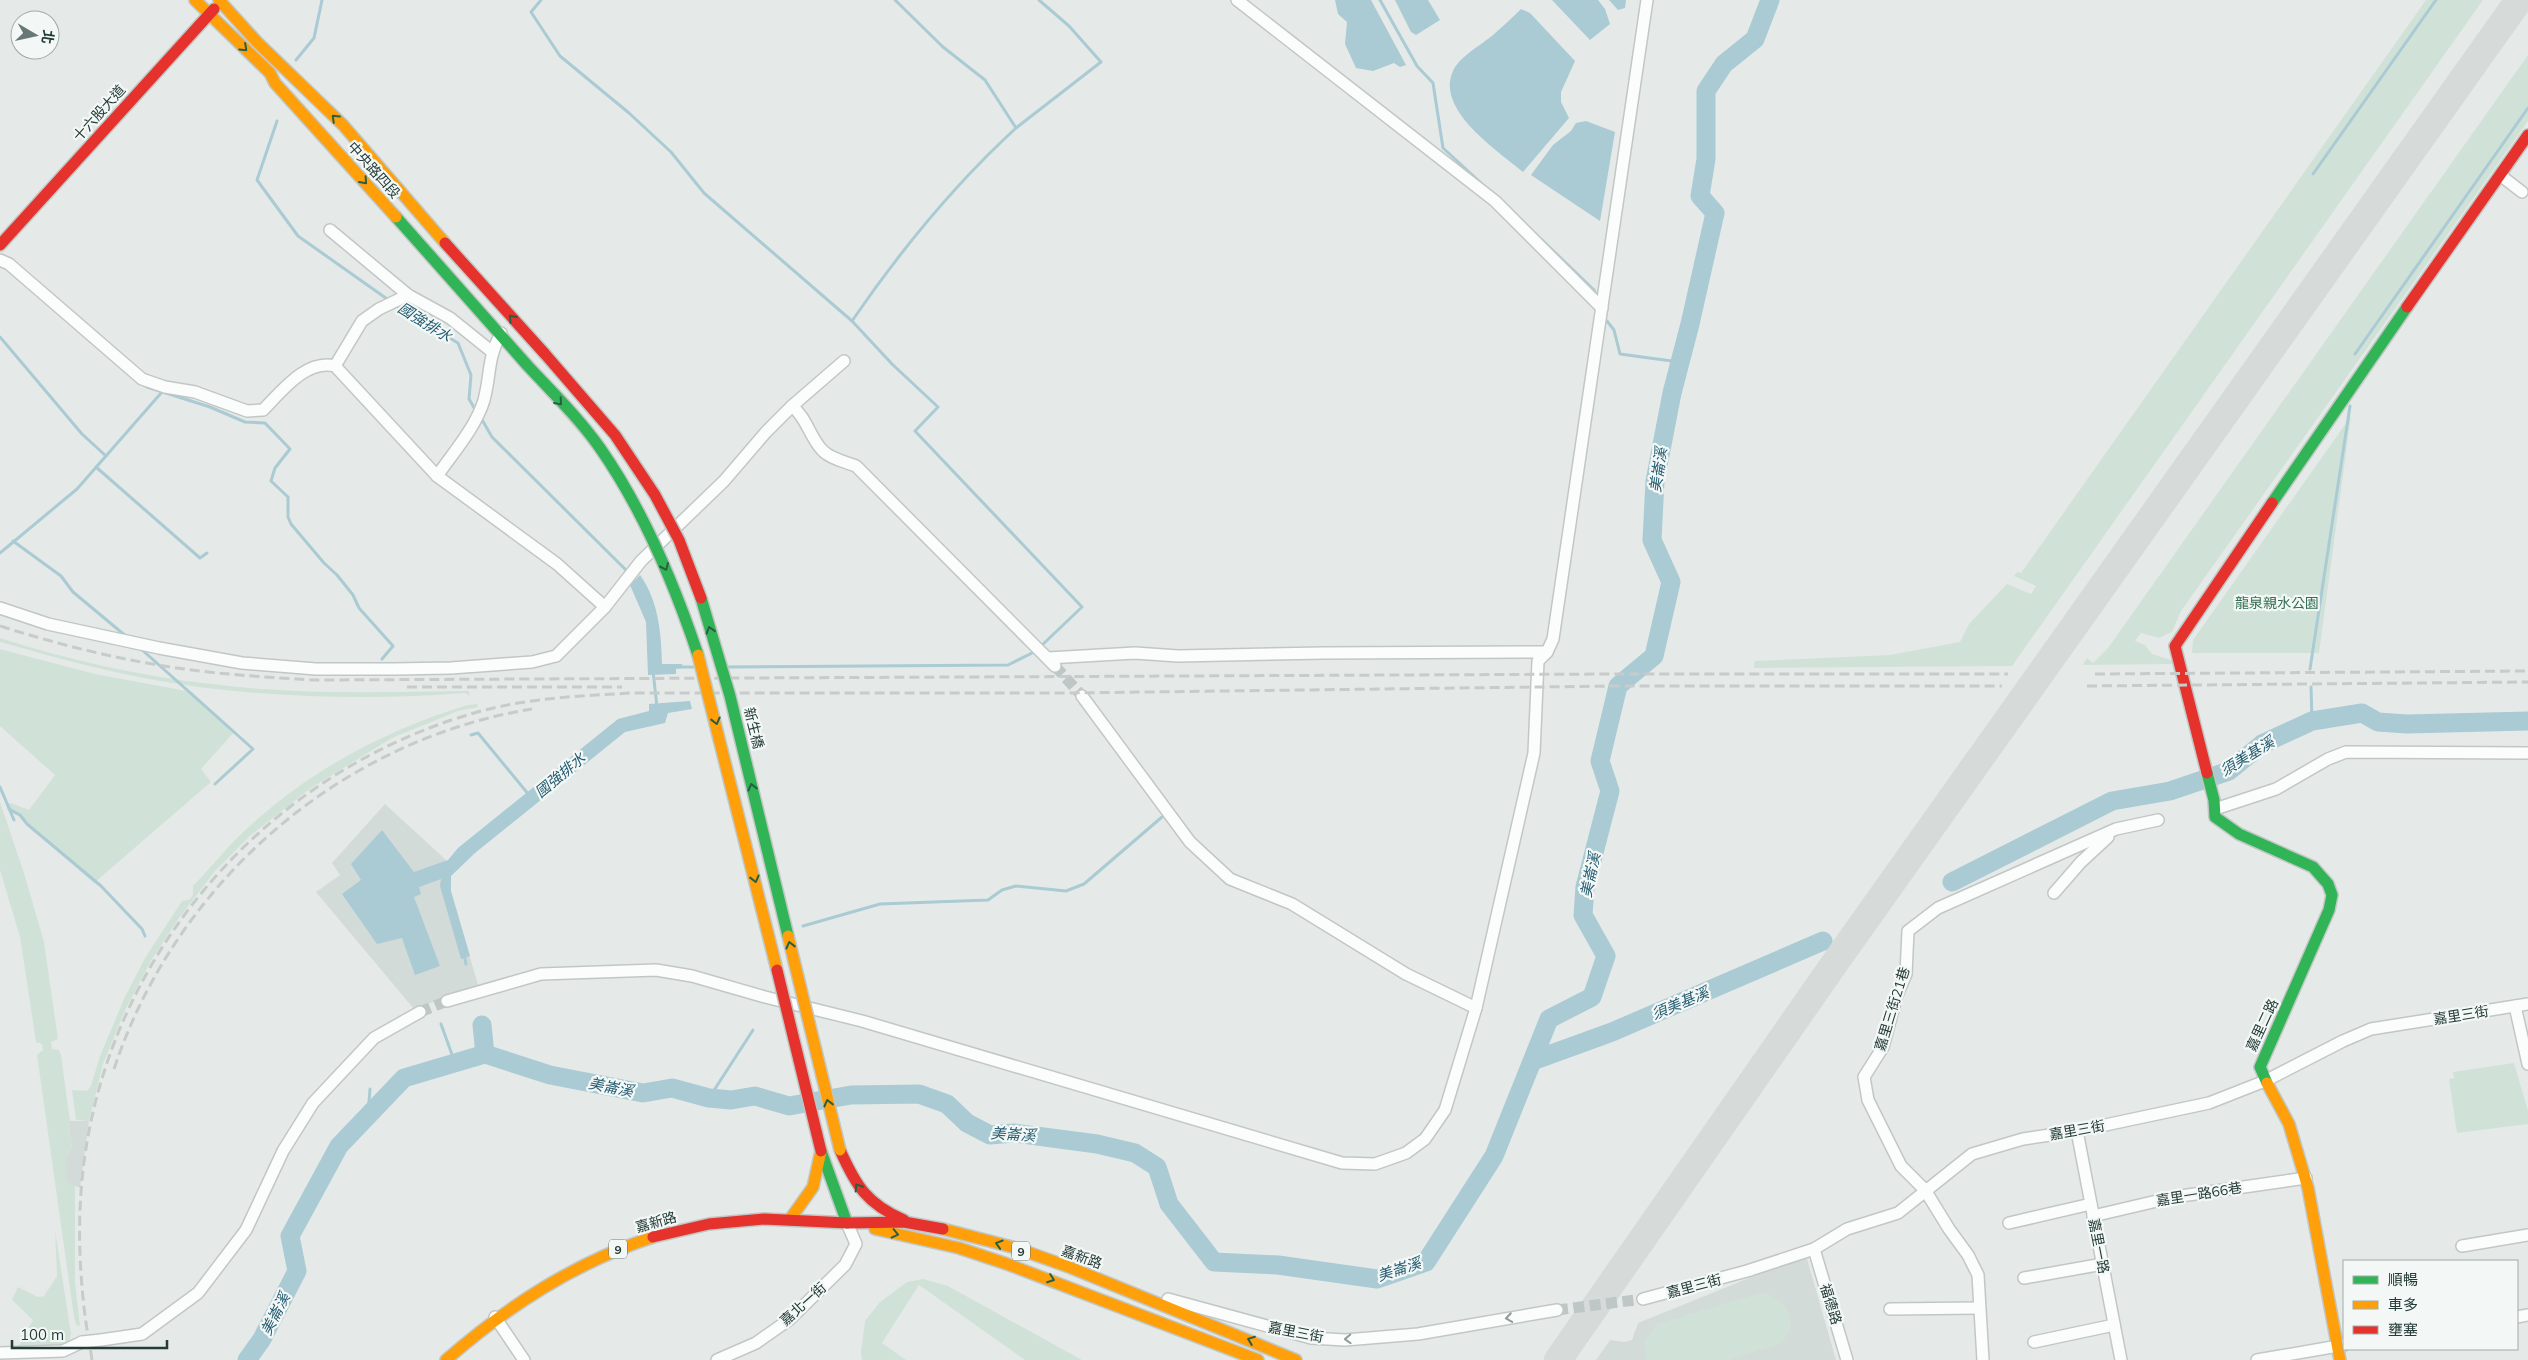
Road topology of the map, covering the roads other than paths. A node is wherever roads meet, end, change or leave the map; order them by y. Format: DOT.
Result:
graph roads {
  1 [pos="195,0"];
  2 [pos="1237,0"];
  3 [pos="1647,0"];
  4 [pos="219,1"];
  5 [pos="208,15"];
  6 [pos="2528,135"];
  7 [pos="2500,175"];
  8 [pos="2522,192"];
  9 [pos="330,230"];
  10 [pos="0,245"];
  11 [pos="0,260"];
  12 [pos="408,295"];
  13 [pos="1602,308"];
  14 [pos="501,333"];
  15 [pos="491,351"];
  16 [pos="545,354"];
  17 [pos="844,361"];
  18 [pos="335,366"];
  19 [pos="792,406"];
  20 [pos="437,476"];
  21 [pos="0,608"];
  22 [pos="605,608"];
  23 [pos="1547,652"];
  24 [pos="1082,696"];
  25 [pos="2528,753"];
  26 [pos="2215,809"];
  27 [pos="2158,820"];
  28 [pos="2116,829"];
  29 [pos="2054,893"];
  30 [pos="448,1001"];
  31 [pos="2528,1004"];
  32 [pos="2515,1006"];
  33 [pos="1476,1008"];
  34 [pos="420,1012"];
  35 [pos="2528,1064"];
  36 [pos="2266,1081"];
  37 [pos="2077,1131"];
  38 [pos="840,1150"];
  39 [pos="822,1151"];
  40 [pos="2306,1178"];
  41 [pos="1925,1190"];
  42 [pos="2092,1210"];
  43 [pos="791,1218"];
  44 [pos="847,1223"];
  45 [pos="911,1223"];
  46 [pos="2010,1223"];
  47 [pos="2528,1235"];
  48 [pos="2462,1246"];
  49 [pos="1814,1249"];
  50 [pos="2103,1264"];
  51 [pos="2024,1278"];
  52 [pos="1128,1289"];
  53 [pos="1643,1299"];
  54 [pos="1979,1308"];
  55 [pos="1890,1309"];
  56 [pos="1556,1310"];
  57 [pos="495,1318"];
  58 [pos="2114,1326"];
  59 [pos="2034,1342"];
  60 [pos="2341,1346"];
  61 [pos="0,1353"];
  62 [pos="446,1360"];
  63 [pos="524,1360"];
  64 [pos="717,1360"];
  65 [pos="1258,1360"];
  66 [pos="1296,1360"];
  67 [pos="1847,1360"];
  68 [pos="1983,1360"];
  69 [pos="2121,1360"];
  70 [pos="2257,1360"];
  71 [pos="2340,1360"];
  1 -- 5 [label="street, 中央路四段"];
  2 -- 13 [label="street"];
  3 -- 13 [label="street"];
  4 -- 5 [label="street, 十六股大道"];
  16 -- 4 [label="street, 中央路四段, one-way"];
  5 -- 10 [label="street, 十六股大道"];
  5 -- 14 [label="street, 中央路四段, one-way"];
  6 -- 7 [label="street, 嘉里二路"];
  7 -- 8 [label="street"];
  7 -- 26 [label="street, 嘉里二路"];
  9 -- 12 [label="street"];
  11 -- 18 [label="street"];
  12 -- 15 [label="street"];
  12 -- 18 [label="street"];
  13 -- 23 [label="street"];
  14 -- 15 [label="street"];
  14 -- 39 [label="street, 中央路四段, one-way, bridge"];
  15 -- 20 [label="street"];
  38 -- 16 [label="street, 新生橋, one-way, bridge"];
  17 -- 19 [label="street"];
  18 -- 20 [label="street"];
  19 -- 22 [label="street"];
  19 -- 23 [label="street"];
  20 -- 22 [label="street"];
  21 -- 22 [label="street"];
  23 -- 33 [label="street"];
  24 -- 33 [label="street"];
  25 -- 26 [label="street"];
  26 -- 36 [label="street, 嘉里二路"];
  27 -- 28 [label="street, 嘉里三街21巷"];
  28 -- 29 [label="street"];
  28 -- 41 [label="street, 嘉里三街21巷"];
  30 -- 33 [label="street"];
  31 -- 32 [label="street, 嘉里三街"];
  32 -- 35 [label="street"];
  32 -- 36 [label="street, 嘉里三街"];
  34 -- 61 [label="street, bridge"];
  36 -- 37 [label="street, 嘉里三街"];
  36 -- 40 [label="street, 嘉里二路"];
  37 -- 41 [label="street, 嘉里三街"];
  37 -- 42 [label="street, 嘉里一路"];
  38 -- 44 [label="street"];
  45 -- 38 [label="street, one-way"];
  39 -- 43 [label="street"];
  39 -- 44 [label="street"];
  40 -- 42 [label="street, 嘉里一路66巷"];
  40 -- 60 [label="street, 嘉里二路"];
  41 -- 49 [label="street, 嘉里三街"];
  41 -- 54 [label="street, 嘉里三街21巷"];
  42 -- 46 [label="street, 嘉里一路66巷"];
  42 -- 50 [label="street, 嘉里一路"];
  43 -- 44 [label="street, 嘉新路 / 9"];
  43 -- 57 [label="street, 嘉新路 / 9"];
  44 -- 45 [label="street, 嘉新路 / 9"];
  44 -- 64 [label="street, 嘉北一街"];
  44 -- 65 [label="street, 嘉新路 / 9, one-way"];
  52 -- 45 [label="street, 嘉新路 / 9, one-way"];
  47 -- 48 [label="street"];
  49 -- 53 [label="street, 嘉里三街"];
  49 -- 67 [label="street, 福德路"];
  50 -- 51 [label="street"];
  50 -- 58 [label="street, 嘉里一路"];
  56 -- 52 [label="street, 嘉里三街, one-way"];
  66 -- 52 [label="street, 嘉新路 / 9, one-way"];
  54 -- 55 [label="street"];
  54 -- 68 [label="street, 嘉里三街21巷"];
  57 -- 62 [label="street, 嘉新路 / 9"];
  57 -- 63 [label="street"];
  58 -- 59 [label="street"];
  58 -- 69 [label="street, 嘉里一路"];
  60 -- 70 [label="street"];
  60 -- 71 [label="street, 嘉里二路"];
}
